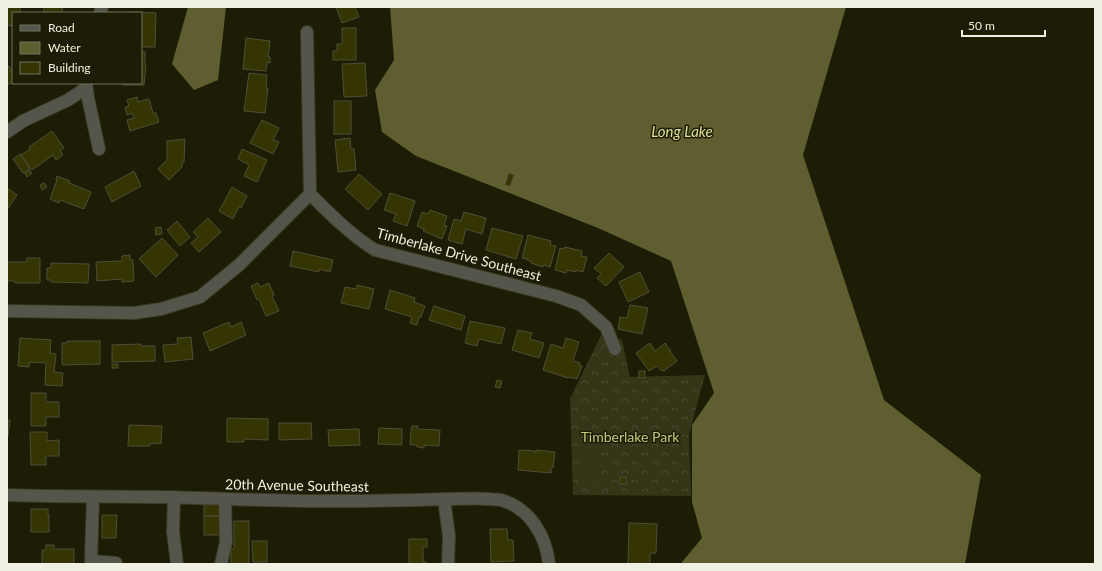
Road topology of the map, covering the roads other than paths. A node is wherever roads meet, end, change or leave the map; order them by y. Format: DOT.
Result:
graph roads {
  1 [pos="307,32"];
  2 [pos="86,86"];
  3 [pos="7,132"];
  4 [pos="99,149"];
  5 [pos="310,194"];
  6 [pos="7,310"];
  7 [pos="615,348"];
  8 [pos="7,495"];
  9 [pos="93,497"];
  10 [pos="174,498"];
  11 [pos="225,499"];
  12 [pos="444,499"];
  13 [pos="116,563"];
  14 [pos="177,564"];
  15 [pos="221,564"];
  16 [pos="448,564"];
  17 [pos="549,564"];
  1 -- 5 [label="street"];
  2 -- 3 [label="street"];
  2 -- 4 [label="street"];
  5 -- 6 [label="street"];
  5 -- 7 [label="street, Timberlake Drive Southeast"];
  8 -- 9 [label="street, 20th Avenue Southeast"];
  9 -- 10 [label="street, 20th Avenue Southeast"];
  9 -- 13 [label="street"];
  10 -- 11 [label="street, 20th Avenue Southeast"];
  10 -- 14 [label="street"];
  11 -- 12 [label="street, 20th Avenue Southeast"];
  11 -- 15 [label="street"];
  12 -- 16 [label="street"];
  12 -- 17 [label="street, 20th Avenue Southeast"];
}
